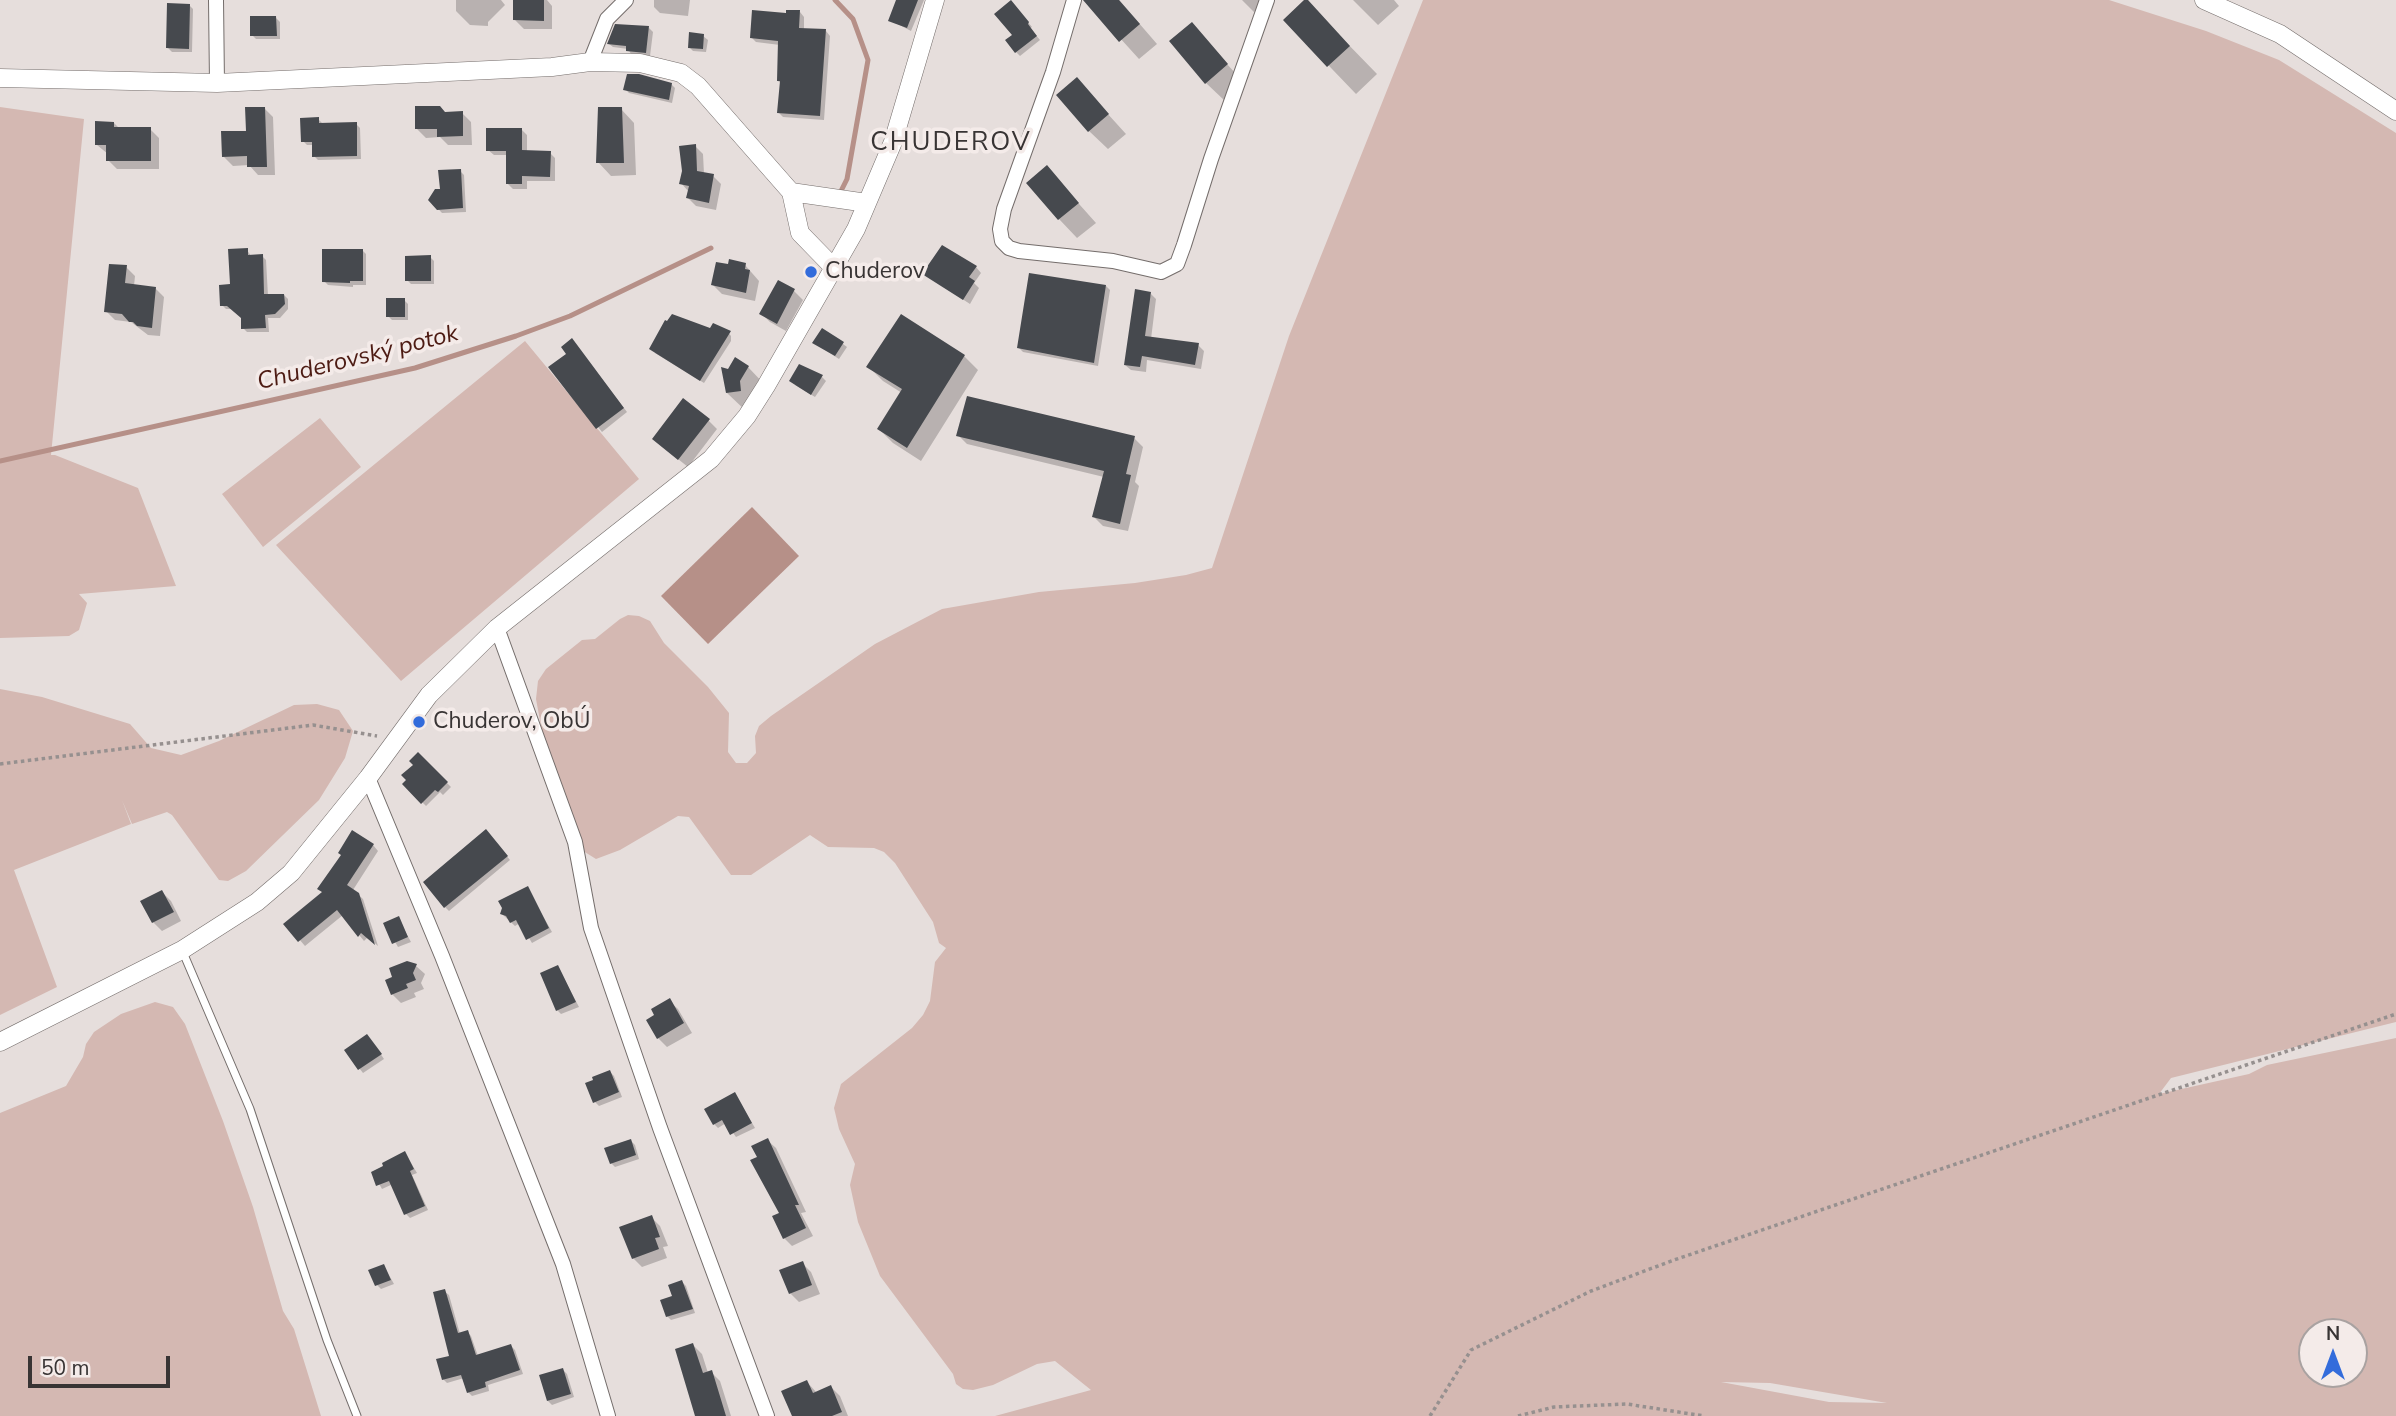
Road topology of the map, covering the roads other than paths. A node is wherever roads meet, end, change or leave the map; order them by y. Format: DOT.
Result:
graph roads {
  1 [pos="216,0"];
  2 [pos="626,0"];
  3 [pos="935,0"];
  4 [pos="1074,0"];
  5 [pos="1267,0"];
  6 [pos="2204,0"];
  7 [pos="590,62"];
  8 [pos="0,78"];
  9 [pos="217,83"];
  10 [pos="2396,111"];
  11 [pos="791,192"];
  12 [pos="858,201"];
  13 [pos="835,269"];
  14 [pos="497,628"];
  15 [pos="368,778"];
  16 [pos="182,950"];
  17 [pos="0,1042"];
  18 [pos="357,1416"];
  19 [pos="608,1416"];
  20 [pos="767,1416"];
  1 -- 9 [label="street"];
  2 -- 7 [label="street"];
  3 -- 12 [label="street"];
  4 -- 5 [label="street"];
  6 -- 10 [label="street"];
  7 -- 9 [label="street"];
  7 -- 11 [label="street"];
  8 -- 9 [label="street"];
  11 -- 12 [label="street"];
  11 -- 13 [label="street"];
  12 -- 13 [label="street"];
  13 -- 14 [label="street"];
  14 -- 15 [label="street"];
  14 -- 20 [label="street"];
  15 -- 16 [label="street"];
  15 -- 19 [label="street"];
  16 -- 17 [label="street"];
  16 -- 18 [label="lane"];
}
